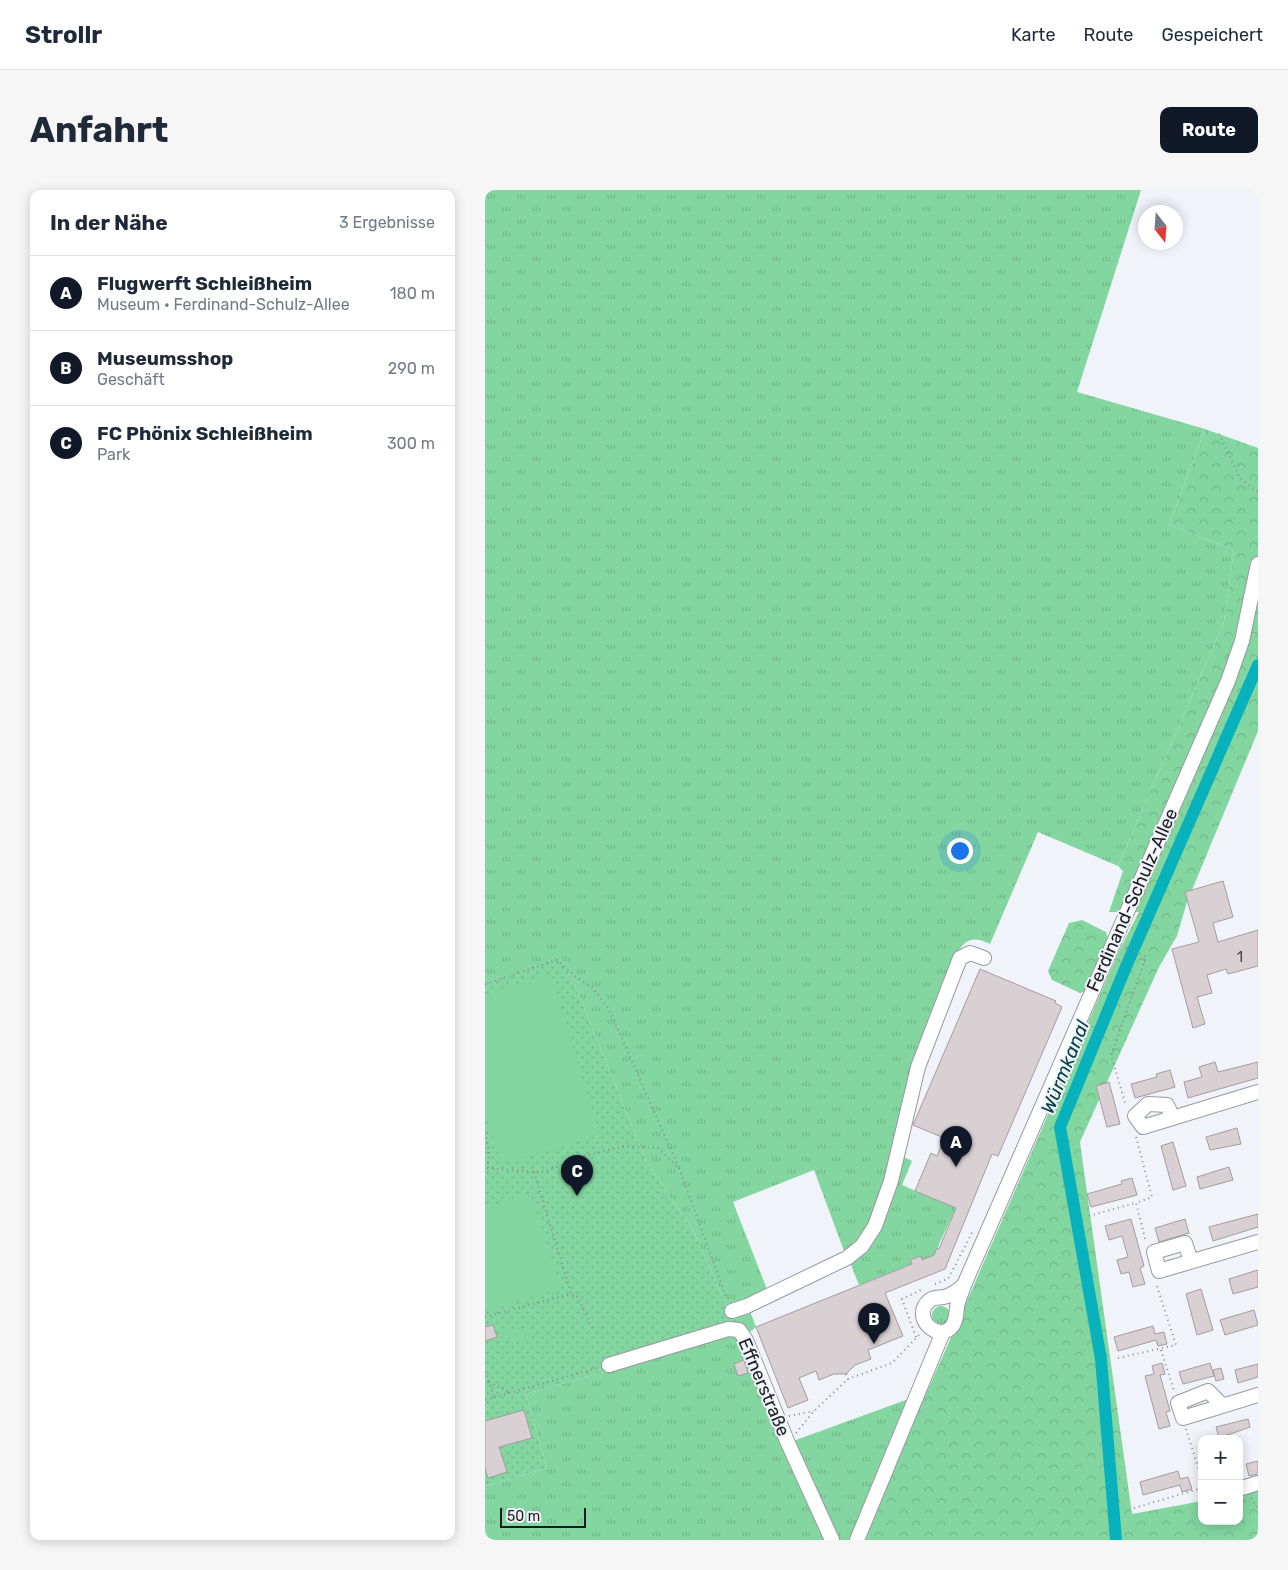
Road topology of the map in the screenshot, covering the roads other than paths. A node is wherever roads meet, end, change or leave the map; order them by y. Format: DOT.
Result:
graph roads {
  1 [pos="1258,564"];
  2 [pos="984,958"];
  3 [pos="1258,1092"];
  4 [pos="1173,1118"];
  5 [pos="1258,1242"];
  6 [pos="1191,1261"];
  7 [pos="964,1285"];
  8 [pos="732,1310"];
  9 [pos="943,1332"];
  10 [pos="609,1365"];
  11 [pos="1258,1395"];
  12 [pos="1222,1405"];
  13 [pos="1258,1483"];
  14 [pos="1243,1488"];
  15 [pos="832,1540"];
  16 [pos="857,1540"];
  1 -- 7 [label="street, Ferdinand-Schulz-Allee"];
  2 -- 8 [label="street"];
  3 -- 4 [label="street"];
  5 -- 6 [label="street"];
  7 -- 9 [label="street, Ferdinand-Schulz-Allee"];
  7 -- 9 [label="street"];
  9 -- 16 [label="street, Ferdinand-Schulz-Allee"];
  10 -- 15 [label="street, Effnerstraße"];
  11 -- 12 [label="street"];
  12 -- 12 [label="street"];
  13 -- 14 [label="street"];
}
